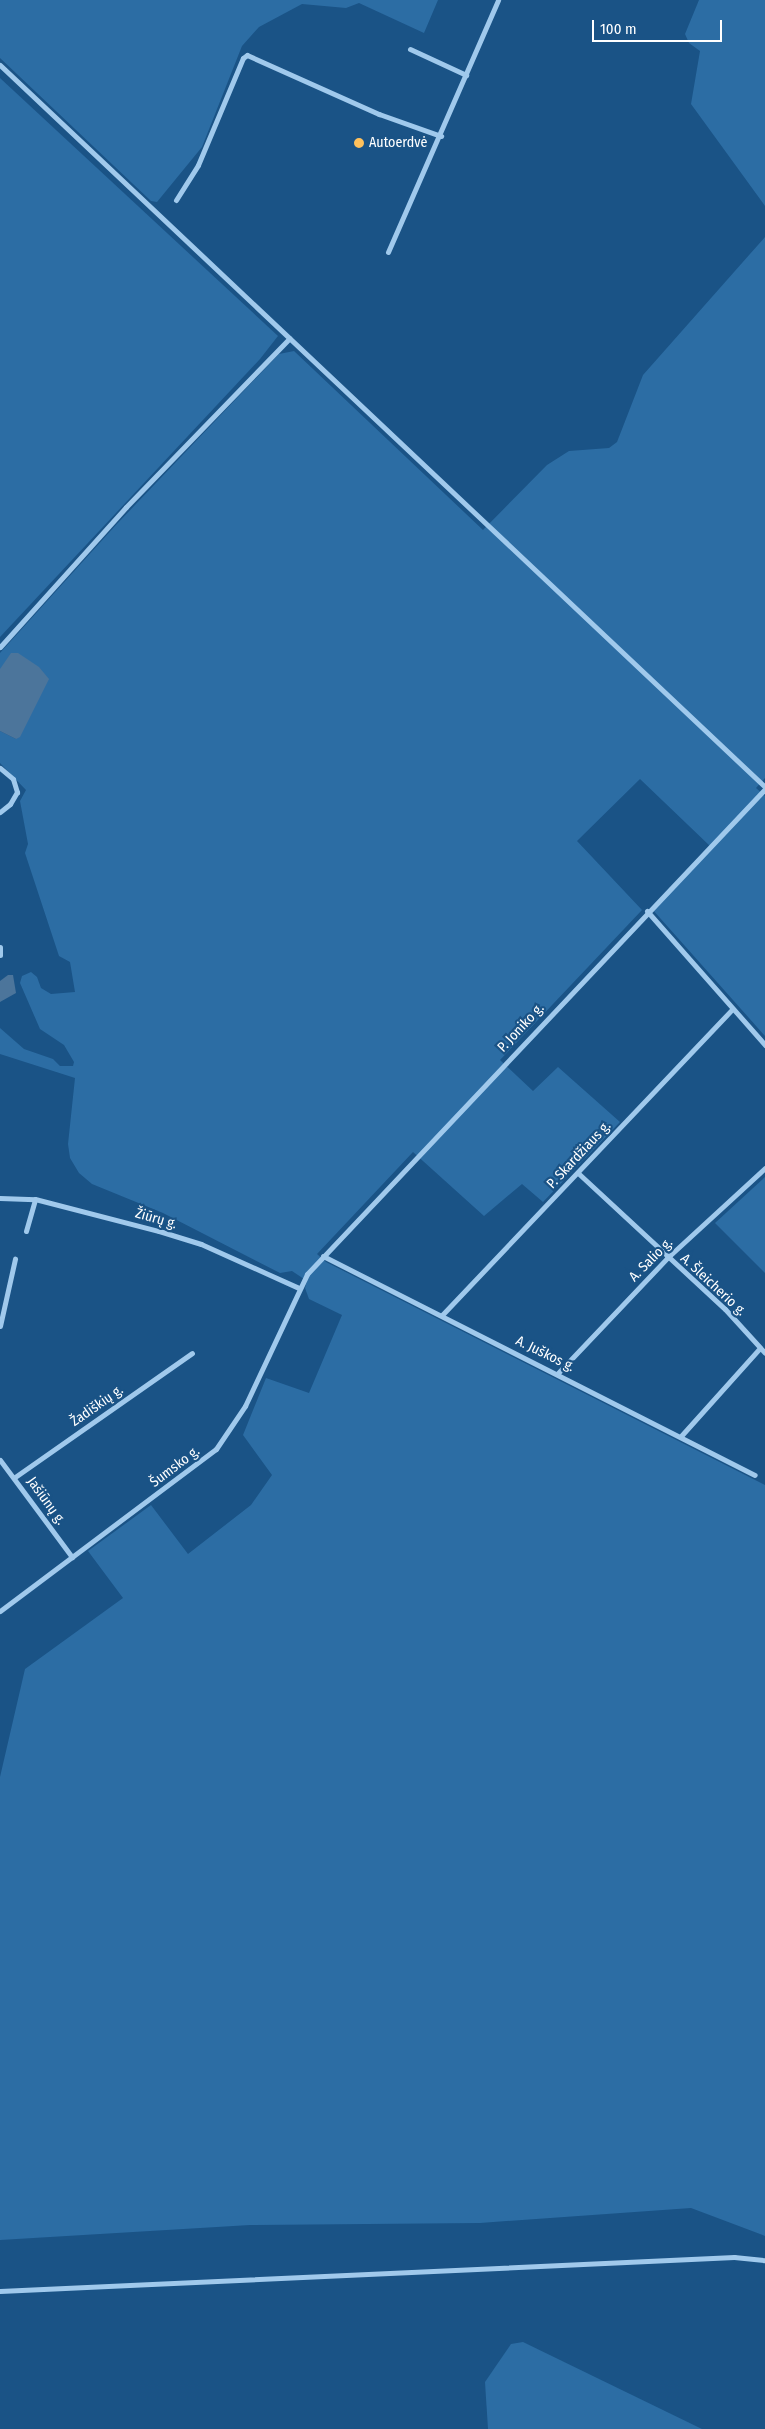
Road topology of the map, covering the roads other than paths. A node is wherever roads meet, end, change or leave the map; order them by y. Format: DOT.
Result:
graph roads {
  1 [pos="498,0"];
  2 [pos="410,49"];
  3 [pos="0,64"];
  4 [pos="466,75"];
  5 [pos="441,136"];
  6 [pos="176,200"];
  7 [pos="388,252"];
  8 [pos="290,338"];
  9 [pos="0,647"];
  10 [pos="0,768"];
  11 [pos="765,788"];
  12 [pos="0,812"];
  13 [pos="647,911"];
  14 [pos="0,947"];
  15 [pos="0,955"];
  16 [pos="732,1009"];
  17 [pos="765,1044"];
  18 [pos="765,1168"];
  19 [pos="578,1173"];
  20 [pos="0,1198"];
  21 [pos="35,1199"];
  22 [pos="26,1231"];
  23 [pos="323,1256"];
  24 [pos="15,1258"];
  25 [pos="667,1258"];
  26 [pos="299,1288"];
  27 [pos="442,1315"];
  28 [pos="0,1326"];
  29 [pos="760,1348"];
  30 [pos="765,1352"];
  31 [pos="192,1353"];
  32 [pos="558,1373"];
  33 [pos="681,1436"];
  34 [pos="0,1460"];
  35 [pos="755,1475"];
  36 [pos="14,1477"];
  37 [pos="72,1557"];
  38 [pos="0,1611"];
  39 [pos="765,2260"];
  40 [pos="0,2291"];
  1 -- 4 [label="street"];
  2 -- 4 [label="street"];
  3 -- 8 [label="street"];
  4 -- 5 [label="street"];
  5 -- 6 [label="street"];
  5 -- 7 [label="street"];
  8 -- 9 [label="street"];
  8 -- 11 [label="street"];
  10 -- 12 [label="street"];
  11 -- 13 [label="street, P. Joniko g."];
  13 -- 16 [label="street"];
  13 -- 23 [label="street, P. Joniko g."];
  14 -- 15 [label="street"];
  16 -- 17 [label="street"];
  16 -- 19 [label="street, P. Skardžiaus g."];
  18 -- 25 [label="street, A. Salio g."];
  19 -- 25 [label="street, A. Šleicherio g."];
  19 -- 27 [label="street, P. Skardžiaus g."];
  20 -- 21 [label="street, Žiūrų g."];
  21 -- 22 [label="street"];
  21 -- 26 [label="street, Žiūrų g."];
  23 -- 26 [label="street, P. Joniko g."];
  23 -- 27 [label="street, A. Juškos g."];
  24 -- 28 [label="street"];
  25 -- 29 [label="street, A. Šleicherio g."];
  25 -- 32 [label="street, A. Salio g."];
  26 -- 37 [label="street, Šumsko g."];
  27 -- 32 [label="street, A. Juškos g."];
  29 -- 30 [label="street, A. Šleicherio g."];
  29 -- 33 [label="street"];
  31 -- 36 [label="street, Žadiškių g."];
  32 -- 33 [label="street, A. Juškos g."];
  33 -- 35 [label="street, A. Juškos g."];
  34 -- 36 [label="street, Jašiūnų g."];
  36 -- 37 [label="street, Jašiūnų g."];
  37 -- 38 [label="street, Šumsko g."];
  39 -- 40 [label="street"];
}
